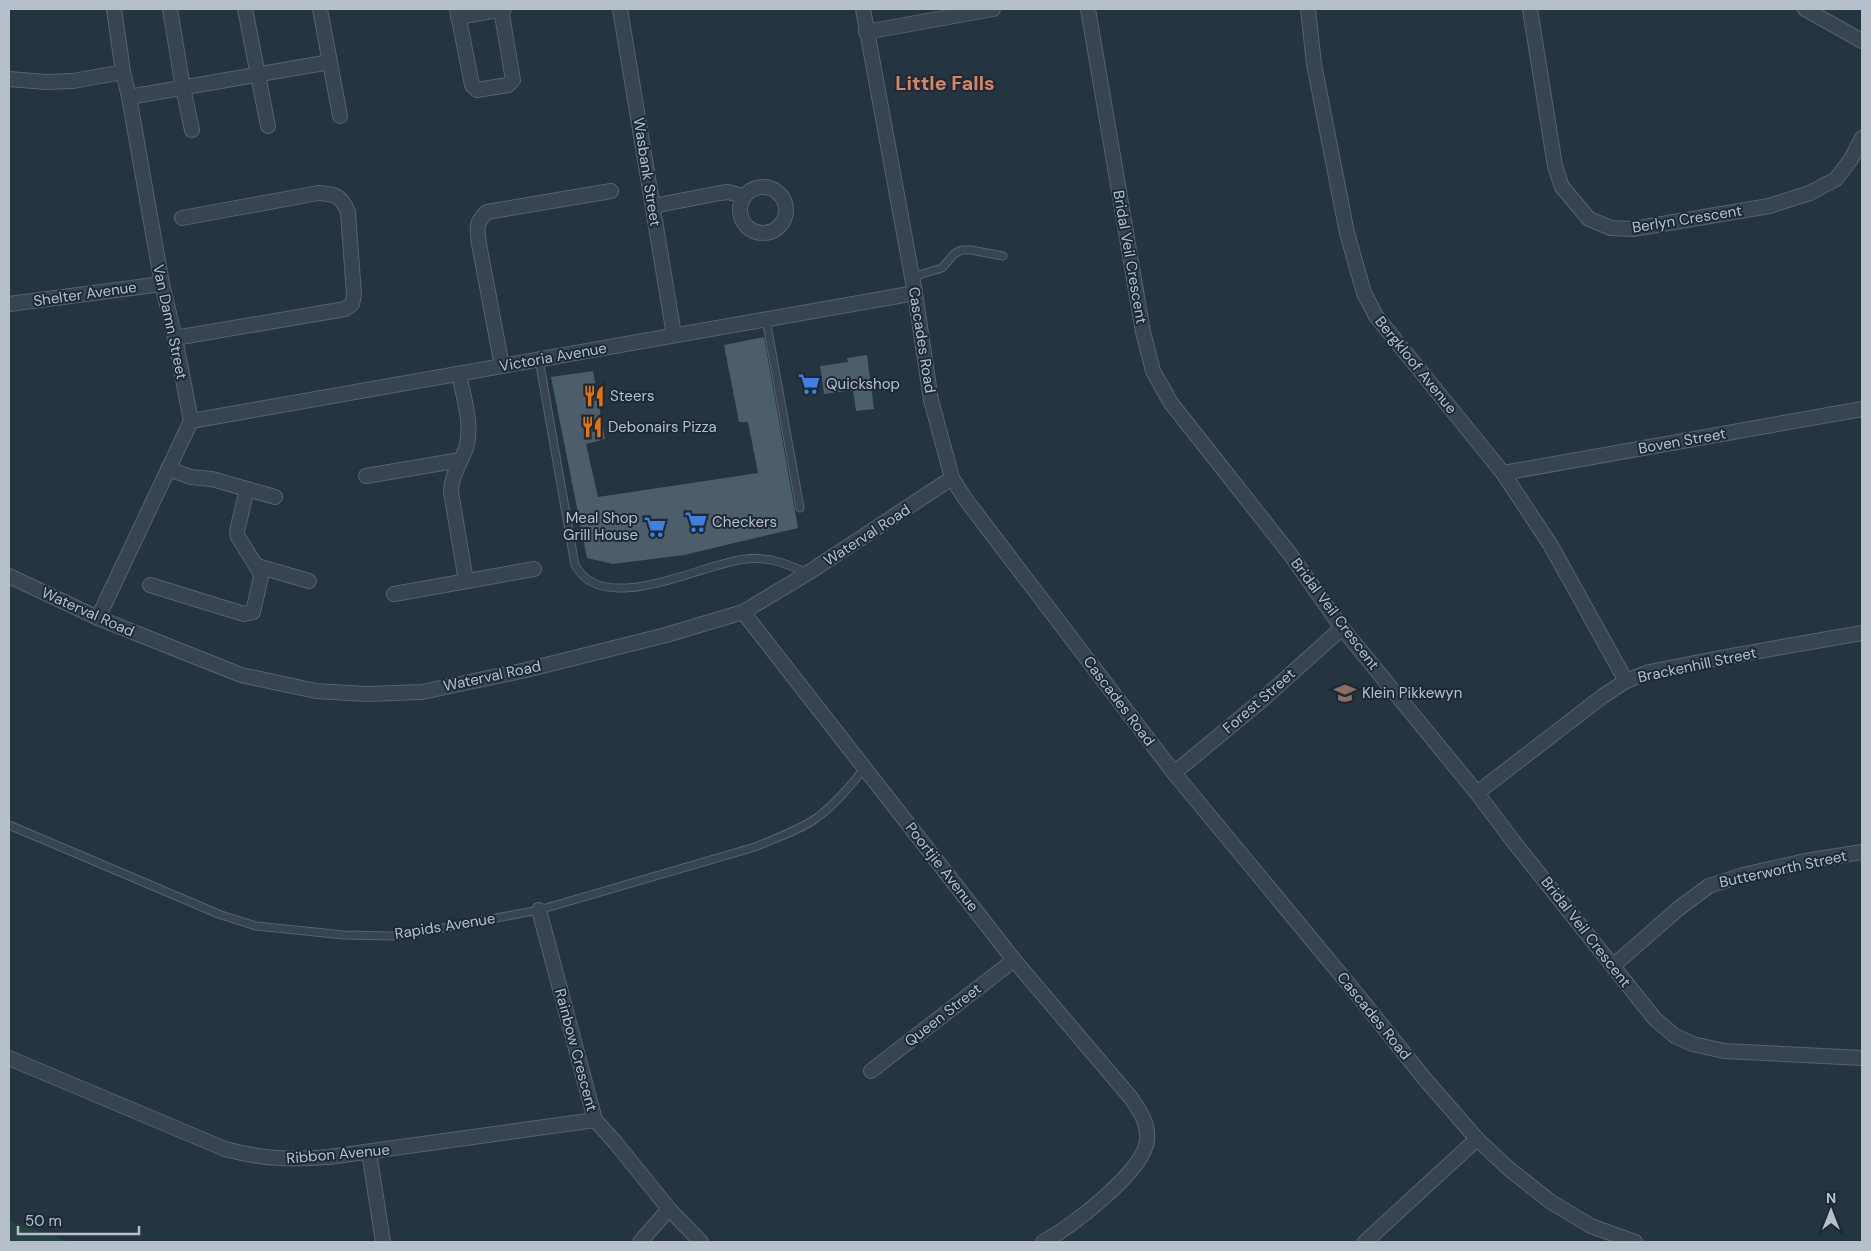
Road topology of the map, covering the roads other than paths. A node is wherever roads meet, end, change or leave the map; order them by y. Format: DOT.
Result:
graph roads {
  1 [pos="114,9"];
  2 [pos="170,9"];
  3 [pos="245,9"];
  4 [pos="320,9"];
  5 [pos="502,9"];
  6 [pos="620,9"];
  7 [pos="863,9"];
  8 [pos="993,9"];
  9 [pos="1088,9"];
  10 [pos="1308,9"];
  11 [pos="1530,9"];
  12 [pos="1804,9"];
  13 [pos="457,13"];
  14 [pos="866,32"];
  15 [pos="1862,41"];
  16 [pos="330,62"];
  17 [pos="123,72"];
  18 [pos="259,75"];
  19 [pos="9,78"];
  20 [pos="183,88"];
  21 [pos="129,97"];
  22 [pos="340,116"];
  23 [pos="268,126"];
  24 [pos="192,130"];
  25 [pos="1862,138"];
  26 [pos="611,191"];
  27 [pos="744,196"];
  28 [pos="653,206"];
  29 [pos="182,218"];
  30 [pos="1003,256"];
  31 [pos="912,277"];
  32 [pos="162,284"];
  33 [pos="915,293"];
  34 [pos="9,304"];
  35 [pos="766,319"];
  36 [pos="674,335"];
  37 [pos="175,338"];
  38 [pos="539,359"];
  39 [pos="502,366"];
  40 [pos="459,374"];
  41 [pos="1862,409"];
  42 [pos="190,421"];
  43 [pos="460,460"];
  44 [pos="168,469"];
  45 [pos="1503,472"];
  46 [pos="366,476"];
  47 [pos="952,478"];
  48 [pos="247,489"];
  49 [pos="275,497"];
  50 [pos="800,508"];
  51 [pos="257,566"];
  52 [pos="534,569"];
  53 [pos="808,573"];
  54 [pos="9,576"];
  55 [pos="309,581"];
  56 [pos="466,581"];
  57 [pos="150,585"];
  58 [pos="394,594"];
  59 [pos="743,612"];
  60 [pos="98,618"];
  61 [pos="1342,628"];
  62 [pos="1862,633"];
  63 [pos="1626,681"];
  64 [pos="864,769"];
  65 [pos="1174,773"];
  66 [pos="1477,793"];
  67 [pos="9,826"];
  68 [pos="1862,852"];
  69 [pos="539,910"];
  70 [pos="1014,960"];
  71 [pos="1613,966"];
  72 [pos="9,1058"];
  73 [pos="1862,1058"];
  74 [pos="871,1071"];
  75 [pos="595,1120"];
  76 [pos="1477,1139"];
  77 [pos="369,1152"];
  78 [pos="669,1209"];
  79 [pos="383,1242"];
  80 [pos="640,1242"];
  81 [pos="700,1242"];
  82 [pos="1043,1242"];
  83 [pos="1365,1242"];
  84 [pos="1635,1242"];
  1 -- 17 [label="street, Van Damn Street"];
  2 -- 20 [label="street"];
  3 -- 18 [label="street"];
  4 -- 16 [label="street"];
  5 -- 13 [label="street"];
  5 -- 13 [label="street"];
  6 -- 28 [label="street, Wasbank Street"];
  7 -- 14 [label="street, Cascades Road"];
  8 -- 14 [label="street"];
  9 -- 61 [label="street, Bridal Veil Crescent"];
  10 -- 45 [label="street, Bergkloof Avenue"];
  11 -- 25 [label="street, Berlyn Crescent"];
  12 -- 15 [label="street"];
  14 -- 31 [label="street, Cascades Road"];
  16 -- 18 [label="street"];
  16 -- 22 [label="street"];
  17 -- 19 [label="street"];
  17 -- 21 [label="street, Van Damn Street"];
  18 -- 20 [label="street"];
  18 -- 23 [label="street"];
  20 -- 21 [label="street"];
  20 -- 24 [label="street"];
  21 -- 32 [label="street, Van Damn Street"];
  26 -- 39 [label="street"];
  27 -- 28 [label="street"];
  28 -- 36 [label="street, Wasbank Street"];
  29 -- 37 [label="street"];
  30 -- 31 [label="lane"];
  31 -- 33 [label="street, Cascades Road"];
  32 -- 34 [label="street, Shelter Avenue"];
  32 -- 37 [label="street, Van Damn Street"];
  33 -- 35 [label="street, Victoria Avenue"];
  33 -- 47 [label="street, Cascades Road"];
  35 -- 36 [label="street, Victoria Avenue"];
  35 -- 50 [label="lane"];
  36 -- 38 [label="street, Victoria Avenue"];
  37 -- 42 [label="street, Van Damn Street"];
  38 -- 39 [label="street, Victoria Avenue"];
  38 -- 53 [label="lane"];
  39 -- 40 [label="street, Victoria Avenue"];
  40 -- 42 [label="street, Victoria Avenue"];
  40 -- 43 [label="street"];
  41 -- 45 [label="street, Boven Street"];
  42 -- 44 [label="street"];
  43 -- 46 [label="street"];
  43 -- 56 [label="street"];
  44 -- 48 [label="street"];
  44 -- 60 [label="street"];
  45 -- 63 [label="street, Bergkloof Avenue"];
  47 -- 53 [label="street, Waterval Road"];
  47 -- 65 [label="street, Cascades Road"];
  48 -- 49 [label="street"];
  48 -- 51 [label="street"];
  51 -- 55 [label="street"];
  51 -- 57 [label="street"];
  52 -- 56 [label="street"];
  53 -- 59 [label="street, Waterval Road"];
  54 -- 60 [label="street, Waterval Road"];
  56 -- 58 [label="street"];
  59 -- 60 [label="street, Waterval Road"];
  59 -- 64 [label="street, Poortjie Avenue"];
  61 -- 65 [label="street, Forest Street"];
  61 -- 66 [label="street, Bridal Veil Crescent"];
  62 -- 63 [label="street, Brackenhill Street"];
  63 -- 66 [label="street, Brackenhill Street"];
  64 -- 69 [label="lane, Rapids Avenue"];
  64 -- 70 [label="street, Poortjie Avenue"];
  65 -- 76 [label="street, Cascades Road"];
  66 -- 71 [label="street, Bridal Veil Crescent"];
  67 -- 69 [label="lane, Rapids Avenue"];
  68 -- 71 [label="street, Butterworth Street"];
  69 -- 75 [label="street, Rainbow Crescent"];
  70 -- 74 [label="street, Queen Street"];
  70 -- 82 [label="street, Poortjie Avenue"];
  71 -- 73 [label="street, Bridal Veil Crescent"];
  72 -- 77 [label="street, Ribbon Avenue"];
  75 -- 77 [label="street, Ribbon Avenue"];
  75 -- 78 [label="street, Rainbow Crescent"];
  76 -- 83 [label="street"];
  76 -- 84 [label="street, Cascades Road"];
  77 -- 79 [label="street"];
  78 -- 80 [label="street"];
  78 -- 81 [label="street, Rainbow Crescent"];
}
